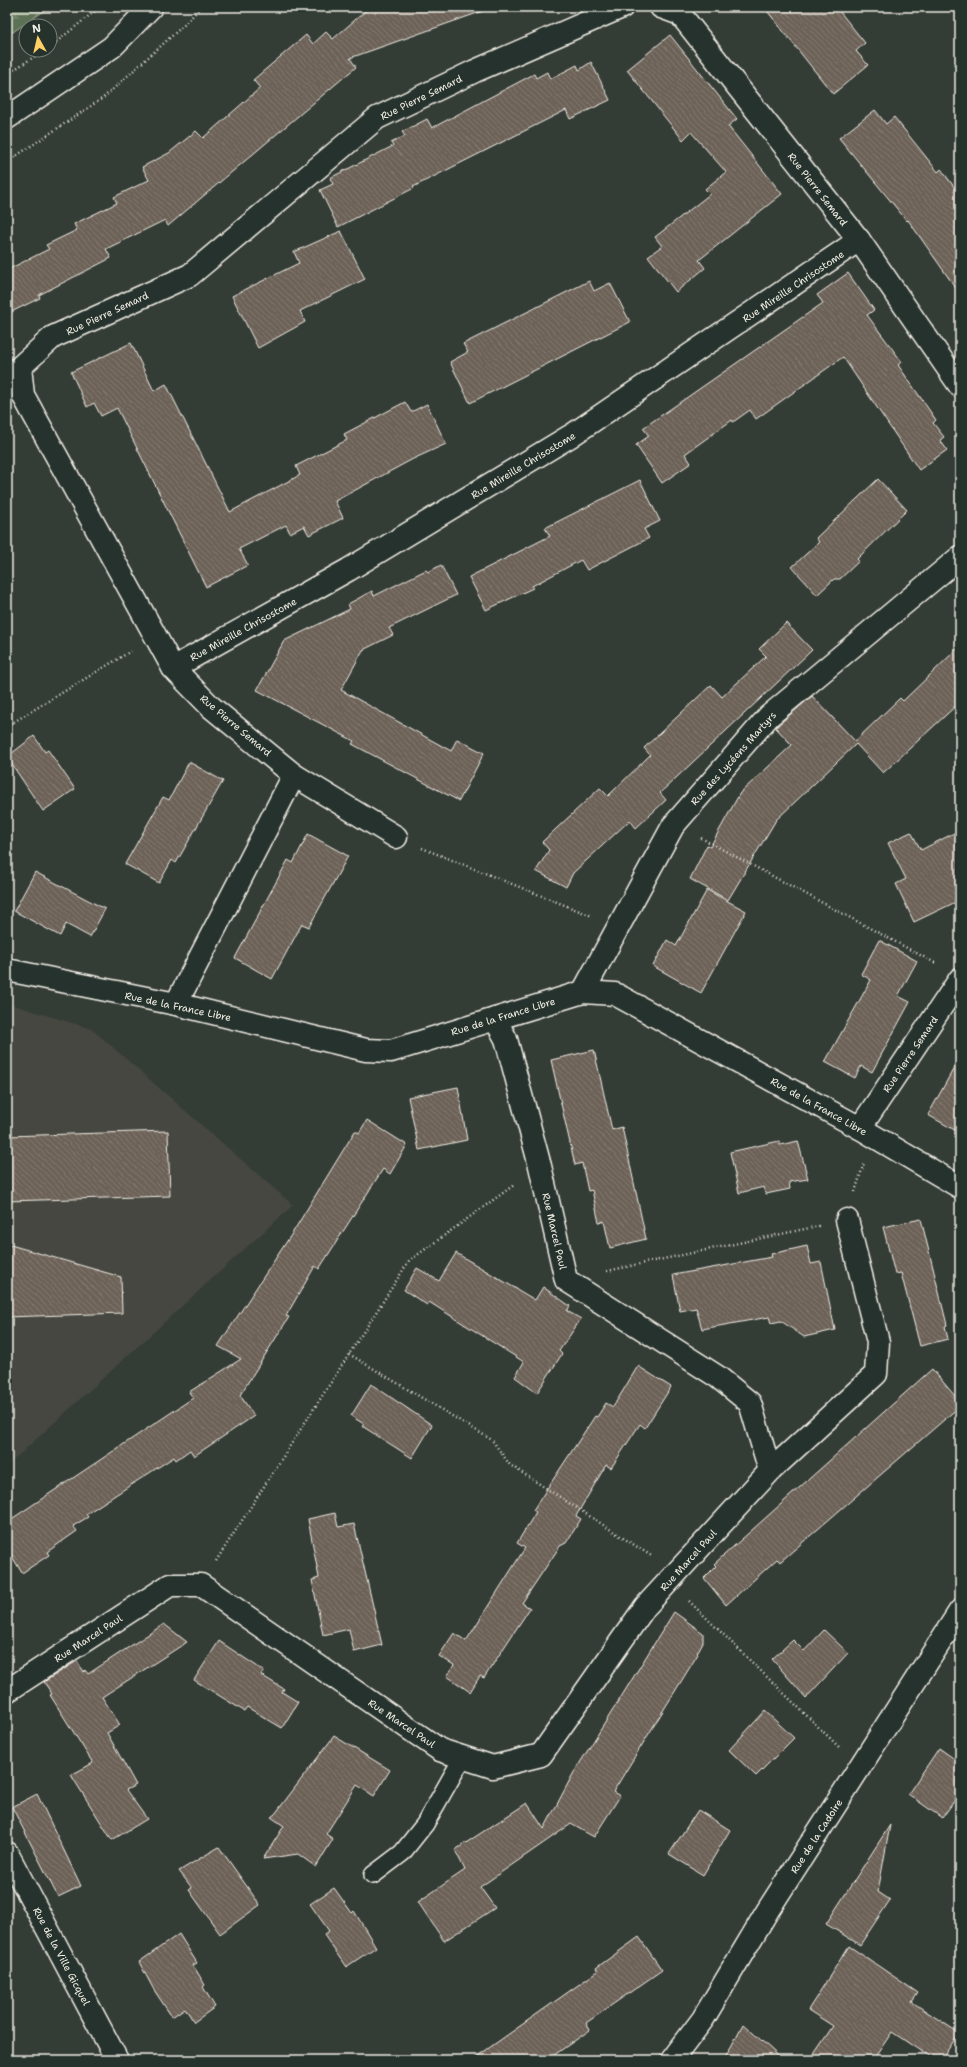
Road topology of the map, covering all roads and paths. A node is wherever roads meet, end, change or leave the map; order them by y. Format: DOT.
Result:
graph roads {
  1 [pos="100,7"];
  2 [pos="151,7"];
  3 [pos="201,7"];
  4 [pos="622,7"];
  5 [pos="661,7"];
  6 [pos="58,41"];
  7 [pos="33,58"];
  8 [pos="7,74"];
  9 [pos="7,118"];
  10 [pos="7,162"];
  11 [pos="859,240"];
  12 [pos="960,386"];
  13 [pos="960,557"];
  14 [pos="155,636"];
  15 [pos="173,668"];
  16 [pos="7,726"];
  17 [pos="294,775"];
  18 [pos="674,826"];
  19 [pos="396,837"];
  20 [pos="618,927"];
  21 [pos="939,965"];
  22 [pos="7,970"];
  23 [pos="960,979"];
  24 [pos="583,992"];
  25 [pos="176,1004"];
  26 [pos="495,1018"];
  27 [pos="860,1128"];
  28 [pos="884,1142"];
  29 [pos="540,1166"];
  30 [pos="960,1187"];
  31 [pos="847,1220"];
  32 [pos="566,1280"];
  33 [pos="349,1354"];
  34 [pos="770,1471"];
  35 [pos="673,1577"];
  36 [pos="201,1585"];
  37 [pos="960,1611"];
  38 [pos="7,1691"];
  39 [pos="463,1757"];
  40 [pos="859,1768"];
  41 [pos="7,1853"];
  42 [pos="373,1875"];
  43 [pos="117,2060"];
  44 [pos="672,2060"];
  1 -- 6 [label="path"];
  2 -- 9 [label="street"];
  3 -- 10 [label="path"];
  4 -- 14 [label="street, Rue Pierre Semard"];
  5 -- 11 [label="street, Rue Pierre Semard"];
  7 -- 8 [label="path"];
  11 -- 12 [label="street, Rue Pierre Semard"];
  11 -- 15 [label="street, Rue Mireille Chrisostome"];
  13 -- 18 [label="street, Rue des Lycéens Martyrs"];
  14 -- 15 [label="street, Rue Pierre Semard"];
  14 -- 16 [label="path"];
  15 -- 17 [label="street, Rue Pierre Semard"];
  17 -- 19 [label="street, Rue Pierre Semard"];
  17 -- 25 [label="street"];
  18 -- 20 [label="street, Rue des Lycéens Martyrs"];
  18 -- 21 [label="path"];
  19 -- 20 [label="path"];
  20 -- 24 [label="street, Rue des Lycéens Martyrs"];
  22 -- 25 [label="street, Rue de la France Libre"];
  23 -- 27 [label="street, Rue Pierre Semard"];
  24 -- 26 [label="street, Rue de la France Libre"];
  24 -- 27 [label="street, Rue de la France Libre"];
  25 -- 26 [label="street, Rue de la France Libre"];
  26 -- 29 [label="street, Rue Marcel Paul"];
  27 -- 28 [label="street, Rue de la France Libre"];
  28 -- 30 [label="street, Rue de la France Libre"];
  28 -- 31 [label="path"];
  29 -- 32 [label="street, Rue Marcel Paul"];
  29 -- 33 [label="path"];
  31 -- 32 [label="path"];
  31 -- 34 [label="street, Rue Marcel Paul"];
  32 -- 34 [label="street, Rue Marcel Paul"];
  33 -- 35 [label="path"];
  33 -- 36 [label="path"];
  34 -- 35 [label="street, Rue Marcel Paul"];
  35 -- 39 [label="street, Rue Marcel Paul"];
  35 -- 40 [label="path"];
  36 -- 38 [label="street, Rue Marcel Paul"];
  36 -- 39 [label="street, Rue Marcel Paul"];
  37 -- 40 [label="street, Rue de la Cadoire"];
  39 -- 42 [label="lane"];
  40 -- 44 [label="street, Rue de la Cadoire"];
  41 -- 43 [label="street, Rue de la Ville Gicquel"];
}
